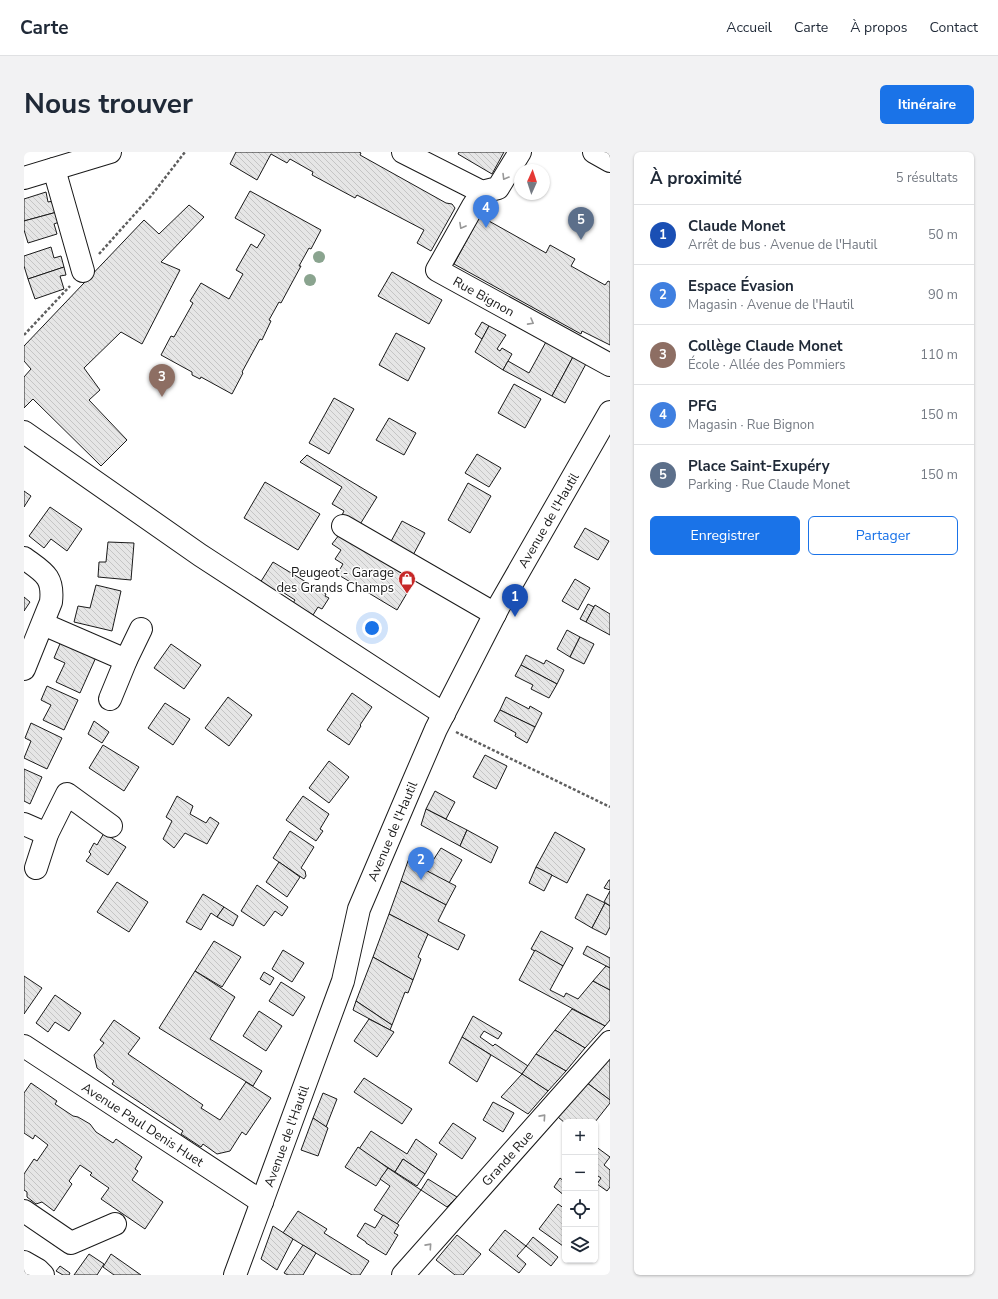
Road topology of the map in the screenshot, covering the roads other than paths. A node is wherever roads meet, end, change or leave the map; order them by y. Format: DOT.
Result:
graph roads {
  1 [pos="110,152"];
  2 [pos="402,152"];
  3 [pos="520,152"];
  4 [pos="594,152"];
  5 [pos="75,156"];
  6 [pos="610,160"];
  7 [pos="54,169"];
  8 [pos="24,178"];
  9 [pos="482,192"];
  10 [pos="83,271"];
  11 [pos="610,365"];
  12 [pos="610,412"];
  13 [pos="24,432"];
  14 [pos="343,526"];
  15 [pos="24,558"];
  16 [pos="495,614"];
  17 [pos="43,624"];
  18 [pos="141,629"];
  19 [pos="126,660"];
  20 [pos="24,669"];
  21 [pos="110,699"];
  22 [pos="440,722"];
  23 [pos="24,824"];
  24 [pos="111,826"];
  25 [pos="47,834"];
  26 [pos="36,868"];
  27 [pos="610,1042"];
  28 [pos="26,1052"];
  29 [pos="262,1202"];
  30 [pos="24,1210"];
  31 [pos="115,1224"];
  32 [pos="24,1262"];
  33 [pos="43,1275"];
  34 [pos="235,1275"];
  35 [pos="403,1275"];
  1 -- 5 [label="street"];
  2 -- 9 [label="street"];
  3 -- 9 [label="street, one-way"];
  4 -- 6 [label="street"];
  5 -- 7 [label="street"];
  7 -- 8 [label="street"];
  7 -- 10 [label="street"];
  9 -- 11 [label="street, Rue Bignon, one-way"];
  12 -- 16 [label="street, Avenue de l'Hautil"];
  13 -- 22 [label="street"];
  14 -- 16 [label="street"];
  15 -- 17 [label="street"];
  16 -- 22 [label="street, Avenue de l'Hautil"];
  17 -- 19 [label="street"];
  17 -- 20 [label="street"];
  18 -- 19 [label="street"];
  19 -- 21 [label="street"];
  22 -- 29 [label="street, Avenue de l'Hautil"];
  23 -- 25 [label="street"];
  24 -- 25 [label="street"];
  25 -- 26 [label="street"];
  35 -- 27 [label="street, Grande Rue, one-way"];
  28 -- 29 [label="street, Avenue Paul Denis Huet"];
  29 -- 34 [label="street, Avenue de l'Hautil"];
  30 -- 31 [label="street"];
  32 -- 33 [label="street"];
}
